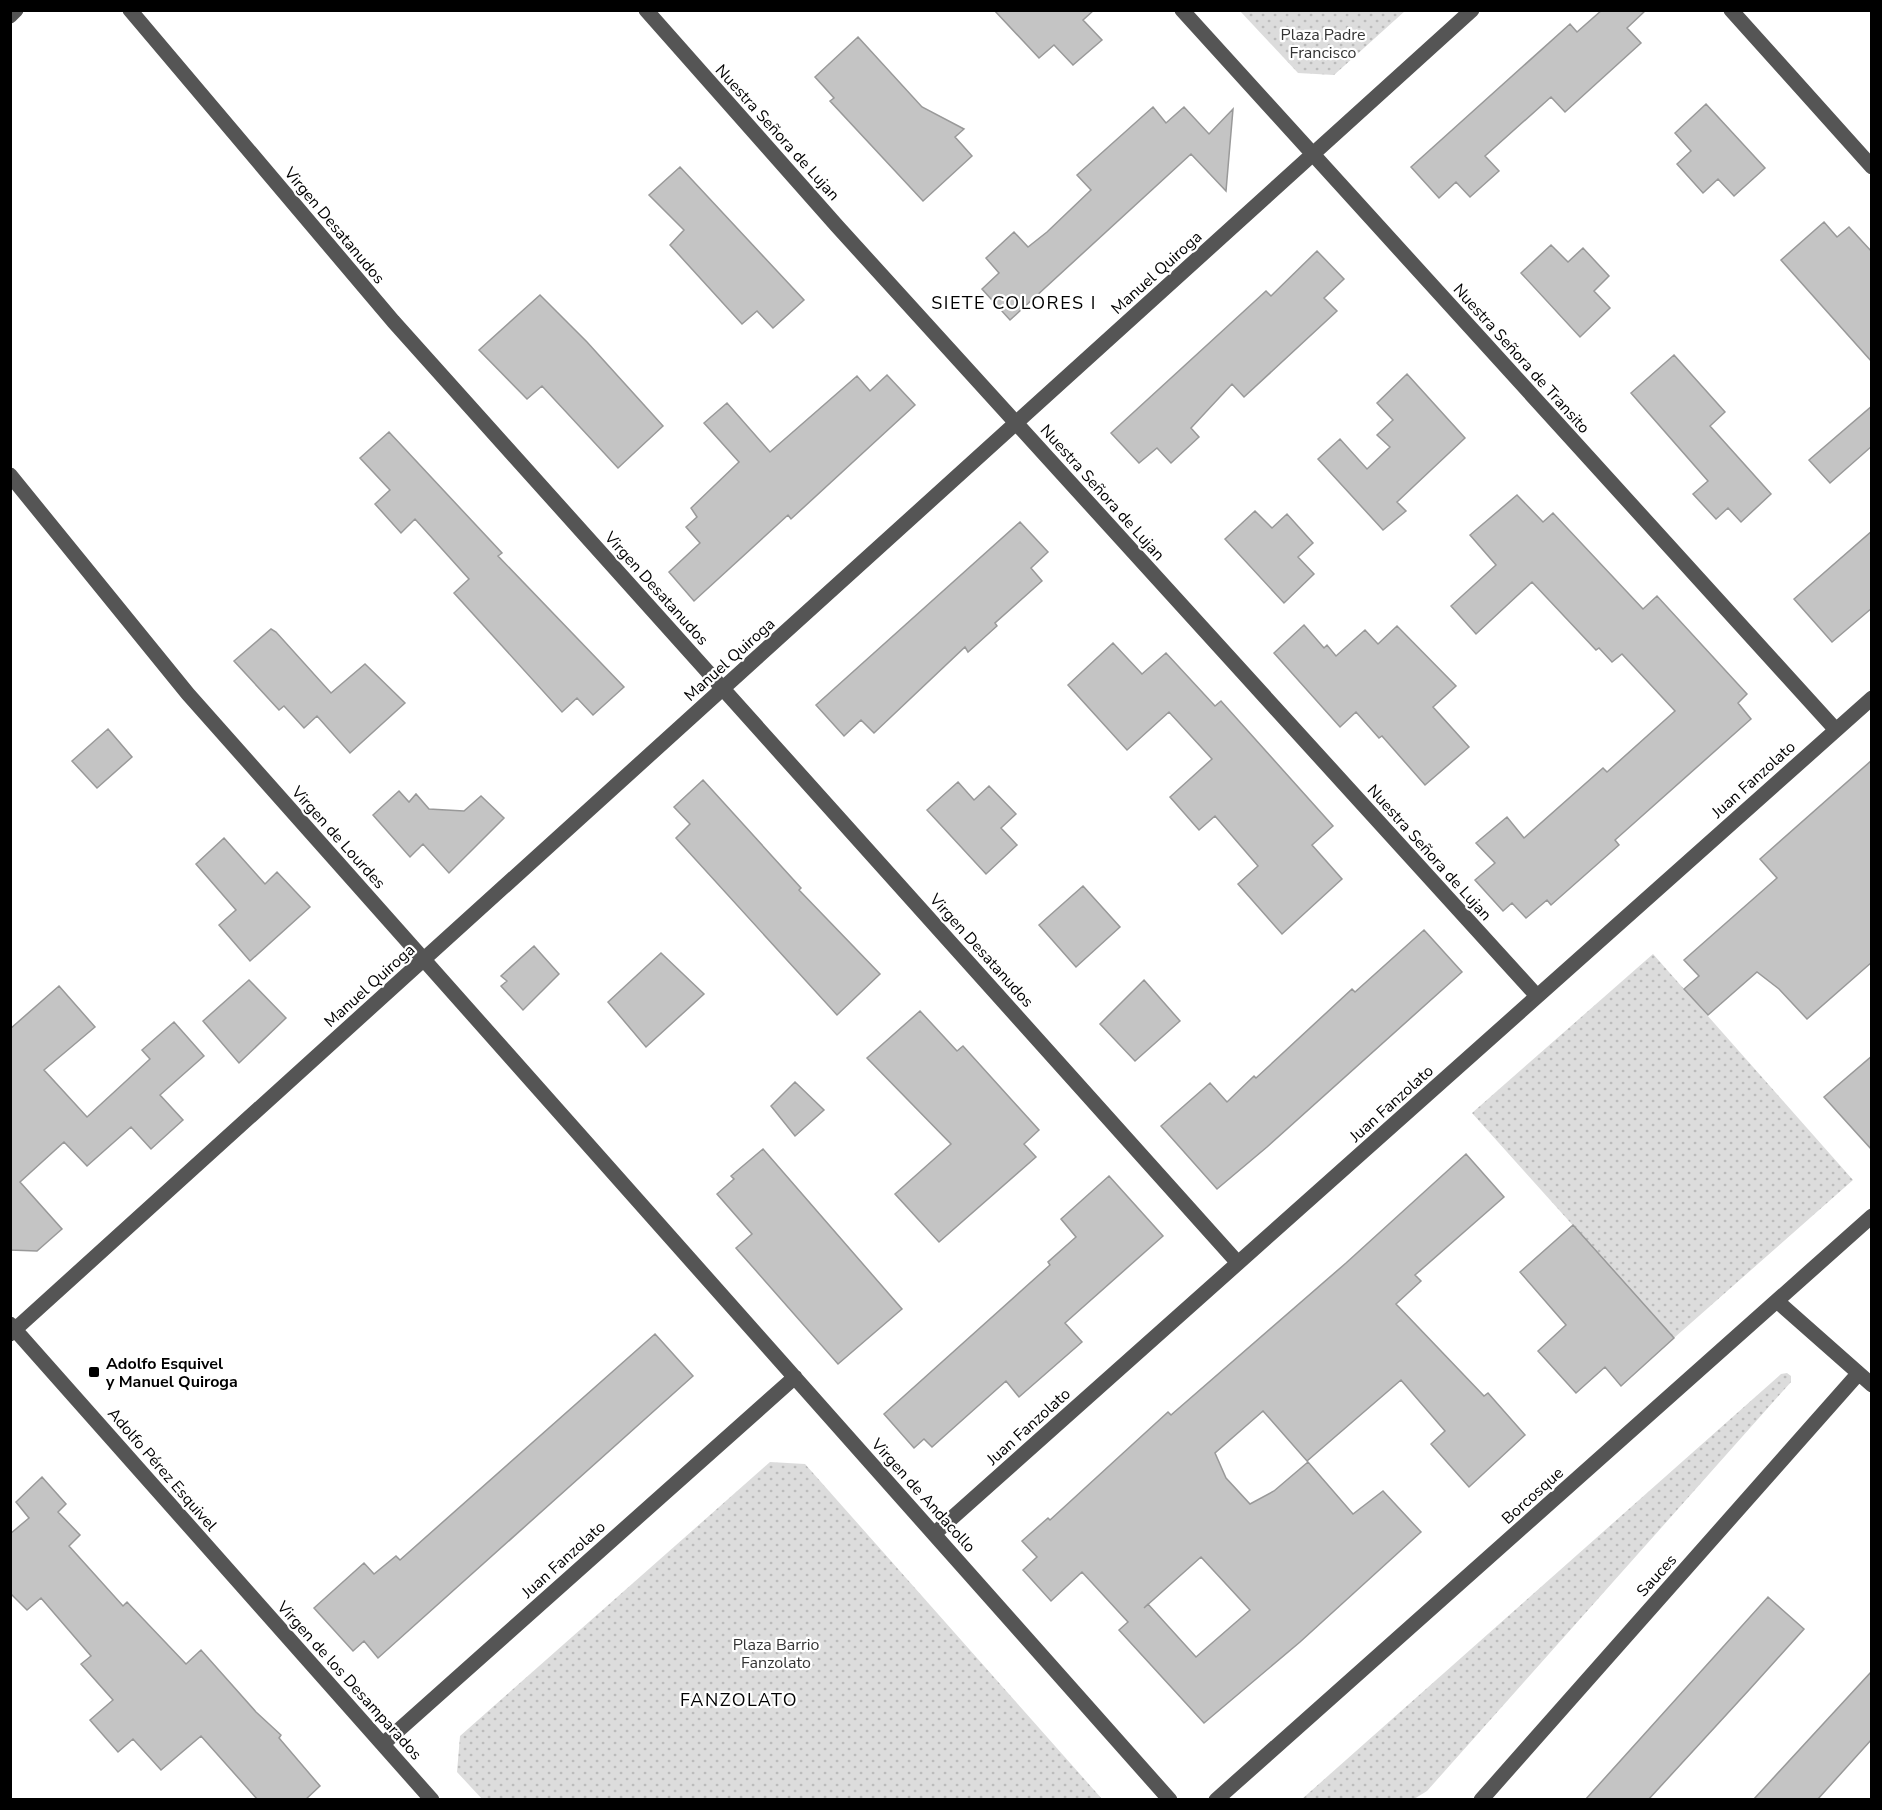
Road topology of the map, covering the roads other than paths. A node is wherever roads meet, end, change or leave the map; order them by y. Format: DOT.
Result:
graph roads {
  1 [pos="16,10"];
  2 [pos="130,10"];
  3 [pos="646,10"];
  4 [pos="1182,10"];
  5 [pos="1472,10"];
  6 [pos="1731,10"];
  7 [pos="10,16"];
  8 [pos="1313,154"];
  9 [pos="1872,166"];
  10 [pos="1016,423"];
  11 [pos="10,475"];
  12 [pos="723,688"];
  13 [pos="1872,698"];
  14 [pos="1836,730"];
  15 [pos="424,959"];
  16 [pos="1537,996"];
  17 [pos="650,1215"];
  18 [pos="1872,1216"];
  19 [pos="1238,1263"];
  20 [pos="1777,1301"];
  21 [pos="12,1329"];
  22 [pos="1858,1374"];
  23 [pos="795,1377"];
  24 [pos="1872,1385"];
  25 [pos="934,1534"];
  26 [pos="241,1584"];
  27 [pos="383,1744"];
  28 [pos="432,1800"];
  29 [pos="1170,1800"];
  30 [pos="1216,1800"];
  31 [pos="1481,1800"];
  1 -- 7 [label="street"];
  2 -- 12 [label="street, Virgen Desatanudos"];
  3 -- 10 [label="street, Nuestra Señora de Lujan"];
  4 -- 8 [label="street, Nuestra Señora de Transito"];
  5 -- 8 [label="street, Manuel Quiroga"];
  6 -- 9 [label="street"];
  8 -- 10 [label="street, Manuel Quiroga"];
  8 -- 14 [label="street, Nuestra Señora de Transito"];
  10 -- 12 [label="street, Manuel Quiroga"];
  10 -- 16 [label="street, Nuestra Señora de Lujan"];
  11 -- 15 [label="street, Virgen de Lourdes"];
  12 -- 15 [label="street, Manuel Quiroga"];
  12 -- 19 [label="street, Virgen Desatanudos"];
  13 -- 14 [label="street, Juan Fanzolato"];
  14 -- 16 [label="street, Juan Fanzolato"];
  15 -- 17 [label="street, Virgen de Lourdes"];
  15 -- 21 [label="street, Manuel Quiroga"];
  16 -- 19 [label="street, Juan Fanzolato"];
  17 -- 23 [label="street, Virgen de Andacollo"];
  18 -- 20 [label="street, Borcosque"];
  19 -- 25 [label="street, Juan Fanzolato"];
  20 -- 22 [label="street"];
  20 -- 30 [label="street, Borcosque"];
  21 -- 26 [label="street, Adolfo Pérez Esquivel"];
  22 -- 24 [label="street"];
  22 -- 31 [label="street, Sauces"];
  23 -- 25 [label="street, Virgen de Andacollo"];
  23 -- 27 [label="street, Juan Fanzolato"];
  25 -- 29 [label="street, Virgen de Andacollo"];
  26 -- 27 [label="street, Virgen de los Desamparados"];
  27 -- 28 [label="street, Virgen de los Desamparados"];
}
